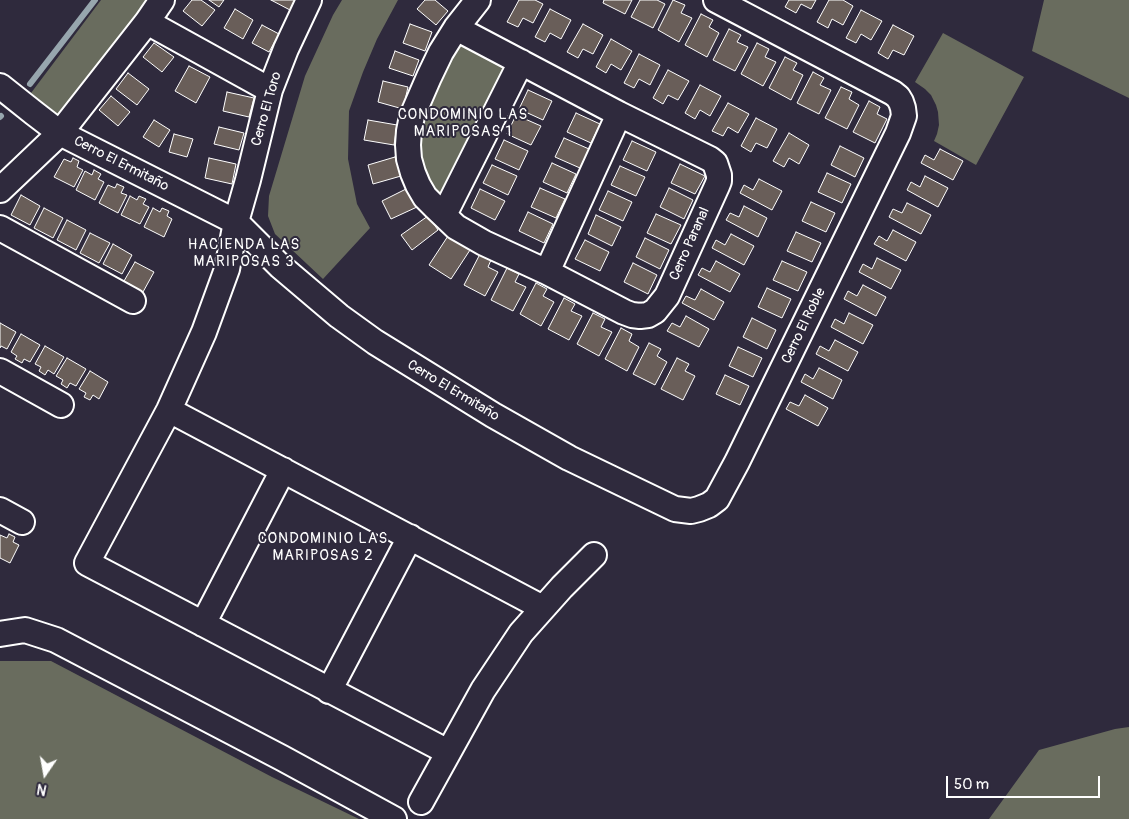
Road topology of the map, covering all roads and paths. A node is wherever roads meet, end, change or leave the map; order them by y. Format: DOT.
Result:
graph roads {
  1 [pos="162,0"];
  2 [pos="309,0"];
  3 [pos="478,0"];
  4 [pos="716,0"];
  5 [pos="146,22"];
  6 [pos="456,28"];
  7 [pos="521,62"];
  8 [pos="0,86"];
  9 [pos="270,90"];
  10 [pos="620,114"];
  11 [pos="60,133"];
  12 [pos="0,190"];
  13 [pos="444,215"];
  14 [pos="236,222"];
  15 [pos="0,228"];
  16 [pos="547,272"];
  17 [pos="134,301"];
  18 [pos="0,371"];
  19 [pos="61,405"];
  20 [pos="169,410"];
  21 [pos="283,470"];
  22 [pos="699,509"];
  23 [pos="0,510"];
  24 [pos="22,522"];
  25 [pos="410,537"];
  26 [pos="594,555"];
  27 [pos="543,608"];
  28 [pos="203,624"];
  29 [pos="0,634"];
  30 [pos="329,691"];
  31 [pos="448,752"];
  32 [pos="421,802"];
  33 [pos="394,819"];
  1 -- 5 [label="street"];
  2 -- 9 [label="street, Cerro El Toro"];
  3 -- 6 [label="street, Cerro Paranal"];
  4 -- 22 [label="street, Cerro El Roble"];
  5 -- 9 [label="street"];
  5 -- 11 [label="street"];
  6 -- 7 [label="street, Cerro Paranal"];
  6 -- 13 [label="street, Cerro Paranal"];
  7 -- 10 [label="street, Cerro Paranal"];
  7 -- 13 [label="street"];
  8 -- 11 [label="street, Cerro El Ermitaño"];
  9 -- 14 [label="street, Cerro El Toro"];
  10 -- 16 [label="street"];
  10 -- 16 [label="street, Cerro Paranal"];
  11 -- 12 [label="street, Cerro El Ermitaño"];
  11 -- 14 [label="street, Cerro El Ermitaño"];
  13 -- 16 [label="street, Cerro Paranal"];
  14 -- 20 [label="street"];
  14 -- 22 [label="street, Cerro El Ermitaño"];
  15 -- 17 [label="street"];
  18 -- 19 [label="street"];
  20 -- 21 [label="street"];
  20 -- 28 [label="street"];
  21 -- 25 [label="street"];
  21 -- 28 [label="street"];
  23 -- 24 [label="street"];
  25 -- 27 [label="street"];
  25 -- 30 [label="street"];
  26 -- 27 [label="street"];
  27 -- 31 [label="street"];
  28 -- 30 [label="street"];
  29 -- 33 [label="street"];
  30 -- 31 [label="street"];
  31 -- 32 [label="street"];
}
